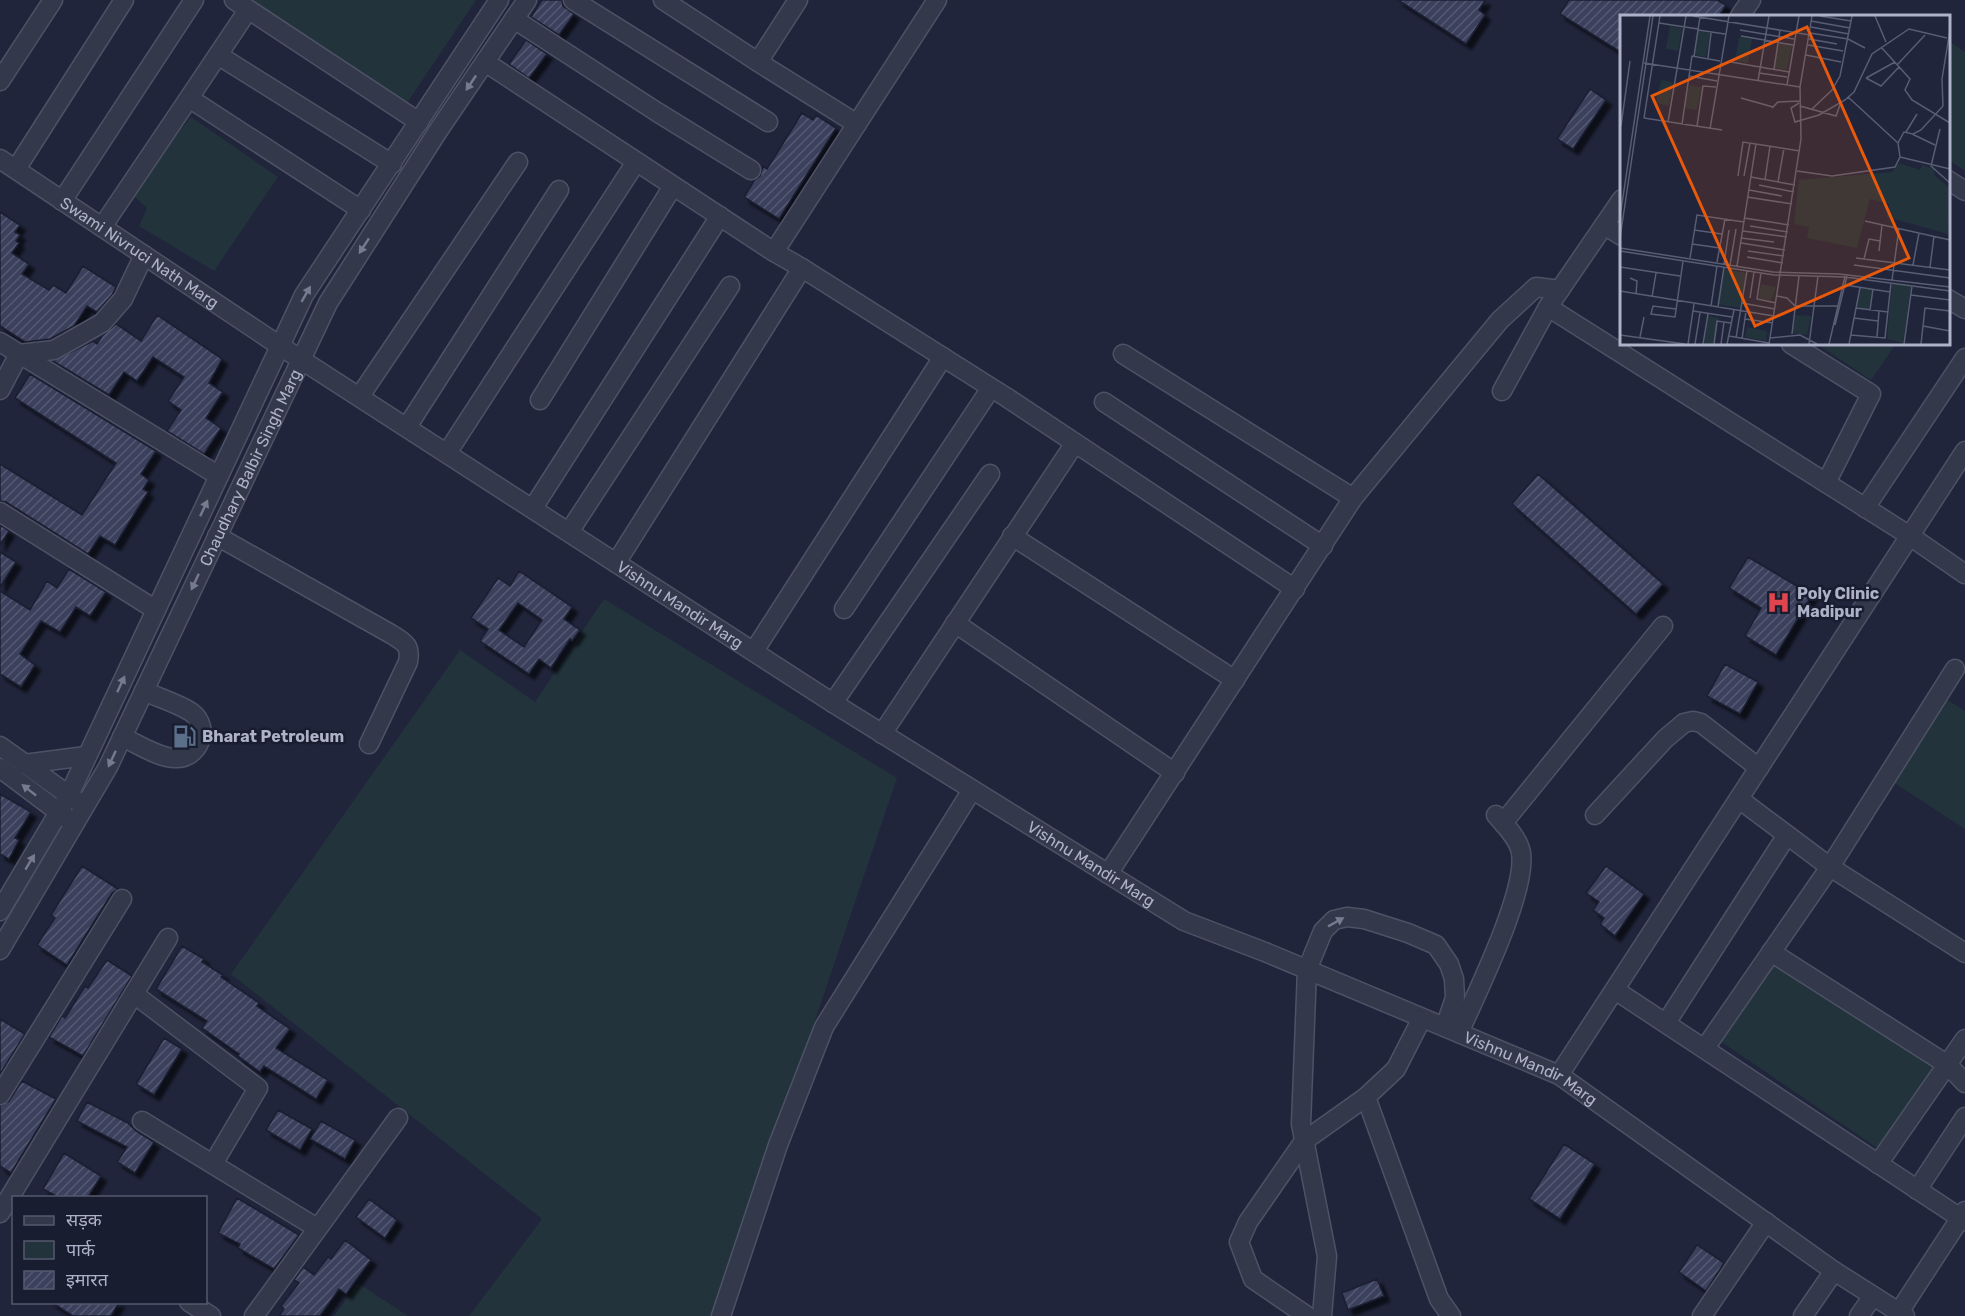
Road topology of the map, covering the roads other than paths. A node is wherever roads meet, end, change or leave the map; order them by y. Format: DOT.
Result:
graph roads {
  1 [pos="53,0"];
  2 [pos="124,0"];
  3 [pos="194,0"];
  4 [pos="499,0"];
  5 [pos="527,0"];
  6 [pos="573,0"];
  7 [pos="798,0"];
  8 [pos="937,0"];
  9 [pos="668,1"];
  10 [pos="241,5"];
  11 [pos="514,20"];
  12 [pos="218,55"];
  13 [pos="485,62"];
  14 [pos="758,62"];
  15 [pos="0,81"];
  16 [pos="187,100"];
  17 [pos="419,122"];
  18 [pos="768,122"];
  19 [pos="857,123"];
  20 [pos="0,159"];
  21 [pos="518,162"];
  22 [pos="636,162"];
  23 [pos="392,164"];
  24 [pos="16,170"];
  25 [pos="751,170"];
  26 [pos="1950,181"];
  27 [pos="673,186"];
  28 [pos="559,190"];
  29 [pos="1965,191"];
  30 [pos="62,201"];
  31 [pos="1620,202"];
  32 [pos="361,210"];
  33 [pos="720,216"];
  34 [pos="1604,225"];
  35 [pos="102,227"];
  36 [pos="1620,235"];
  37 [pos="774,252"];
  38 [pos="144,255"];
  39 [pos="802,268"];
  40 [pos="729,286"];
  41 [pos="1560,290"];
  42 [pos="1950,300"];
  43 [pos="1548,307"];
  44 [pos="1965,309"];
  45 [pos="0,342"];
  46 [pos="1793,345"];
  47 [pos="280,346"];
  48 [pos="19,354"];
  49 [pos="1123,354"];
  50 [pos="943,357"];
  51 [pos="301,358"];
  52 [pos="1965,358"];
  53 [pos="992,388"];
  54 [pos="0,390"];
  55 [pos="1502,391"];
  56 [pos="360,396"];
  57 [pos="540,400"];
  58 [pos="1104,402"];
  59 [pos="407,427"];
  60 [pos="1075,442"];
  61 [pos="1965,451"];
  62 [pos="447,453"];
  63 [pos="990,474"];
  64 [pos="219,476"];
  65 [pos="1826,483"];
  66 [pos="1353,498"];
  67 [pos="533,508"];
  68 [pos="1865,508"];
  69 [pos="0,512"];
  70 [pos="569,532"];
  71 [pos="217,536"];
  72 [pos="1012,536"];
  73 [pos="1910,536"];
  74 [pos="1323,546"];
  75 [pos="616,562"];
  76 [pos="1965,574"];
  77 [pos="1295,589"];
  78 [pos="844,609"];
  79 [pos="156,610"];
  80 [pos="955,623"];
  81 [pos="1663,626"];
  82 [pos="754,651"];
  83 [pos="1955,669"];
  84 [pos="1236,680"];
  85 [pos="144,691"];
  86 [pos="833,703"];
  87 [pos="882,734"];
  88 [pos="122,737"];
  89 [pos="369,744"];
  90 [pos="0,746"];
  91 [pos="86,756"];
  92 [pos="24,764"];
  93 [pos="1759,768"];
  94 [pos="1175,773"];
  95 [pos="2,774"];
  96 [pos="972,790"];
  97 [pos="69,795"];
  98 [pos="1739,799"];
  99 [pos="85,807"];
  100 [pos="59,812"];
  101 [pos="1595,815"];
  102 [pos="75,824"];
  103 [pos="1787,835"];
  104 [pos="1830,867"];
  105 [pos="1108,874"];
  106 [pos="122,899"];
  107 [pos="0,911"];
  108 [pos="168,938"];
  109 [pos="0,950"];
  110 [pos="1770,952"];
  111 [pos="1965,953"];
  112 [pos="1307,970"];
  113 [pos="1614,990"];
  114 [pos="134,994"];
  115 [pos="1422,1018"];
  116 [pos="1666,1023"];
  117 [pos="1452,1030"];
  118 [pos="1965,1039"];
  119 [pos="1705,1048"];
  120 [pos="1948,1065"];
  121 [pos="1559,1075"];
  122 [pos="1965,1083"];
  123 [pos="0,1095"];
  124 [pos="1366,1097"];
  125 [pos="1965,1117"];
  126 [pos="398,1118"];
  127 [pos="142,1121"];
  128 [pos="1304,1141"];
  129 [pos="213,1164"];
  130 [pos="1878,1164"];
  131 [pos="1917,1190"];
  132 [pos="10,1192"];
  133 [pos="0,1213"];
  134 [pos="1963,1217"];
  135 [pos="1766,1222"];
  136 [pos="317,1228"];
  137 [pos="1834,1271"];
  138 [pos="1873,1296"];
  139 [pos="192,1304"];
  140 [pos="1902,1314"];
  141 [pos="211,1316"];
  142 [pos="254,1316"];
  143 [pos="721,1316"];
  144 [pos="1307,1316"];
  145 [pos="1322,1316"];
  146 [pos="1451,1316"];
  147 [pos="1702,1316"];
  148 [pos="1803,1316"];
  149 [pos="1859,1316"];
  1 -- 15 [label="street"];
  2 -- 24 [label="street"];
  3 -- 30 [label="street"];
  4 -- 17 [label="street, Chaudhary Balbir Singh Marg"];
  5 -- 11 [label="street, Chaudhary Balbir Singh Marg"];
  6 -- 18 [label="street"];
  7 -- 14 [label="street"];
  8 -- 19 [label="street"];
  9 -- 14 [label="street"];
  10 -- 12 [label="street"];
  10 -- 17 [label="street"];
  11 -- 13 [label="street, Chaudhary Balbir Singh Marg"];
  11 -- 25 [label="street"];
  12 -- 16 [label="street"];
  12 -- 23 [label="street"];
  13 -- 22 [label="street"];
  13 -- 51 [label="street, Chaudhary Balbir Singh Marg, one-way"];
  14 -- 19 [label="street"];
  16 -- 32 [label="street"];
  16 -- 35 [label="street"];
  17 -- 23 [label="street, Chaudhary Balbir Singh Marg"];
  19 -- 37 [label="street"];
  20 -- 24 [label="street, Swami Nivruci Nath Marg"];
  21 -- 56 [label="street"];
  22 -- 27 [label="street"];
  22 -- 62 [label="street"];
  23 -- 32 [label="street, Chaudhary Balbir Singh Marg"];
  24 -- 30 [label="street, Swami Nivruci Nath Marg"];
  26 -- 29 [label="street"];
  27 -- 33 [label="street"];
  27 -- 57 [label="street"];
  28 -- 59 [label="street"];
  30 -- 35 [label="street, Swami Nivruci Nath Marg"];
  31 -- 34 [label="street"];
  47 -- 32 [label="street, Chaudhary Balbir Singh Marg, one-way"];
  33 -- 37 [label="street"];
  33 -- 67 [label="street"];
  34 -- 36 [label="street"];
  34 -- 41 [label="street"];
  35 -- 38 [label="street, Swami Nivruci Nath Marg"];
  37 -- 39 [label="street"];
  38 -- 47 [label="street, Swami Nivruci Nath Marg"];
  38 -- 48 [label="street"];
  39 -- 50 [label="street"];
  39 -- 75 [label="street"];
  40 -- 70 [label="street"];
  41 -- 43 [label="street"];
  41 -- 66 [label="street"];
  42 -- 44 [label="street"];
  43 -- 55 [label="street"];
  43 -- 65 [label="street"];
  45 -- 48 [label="street"];
  46 -- 65 [label="street"];
  47 -- 51 [label="street, Swami Nivruci Nath Marg"];
  47 -- 64 [label="street, Chaudhary Balbir Singh Marg"];
  48 -- 54 [label="street"];
  48 -- 64 [label="street"];
  49 -- 66 [label="street"];
  50 -- 53 [label="street"];
  50 -- 82 [label="street"];
  51 -- 56 [label="street, Vishnu Mandir Marg"];
  51 -- 71 [label="street, Chaudhary Balbir Singh Marg"];
  52 -- 68 [label="street"];
  53 -- 60 [label="street"];
  53 -- 78 [label="street"];
  56 -- 59 [label="street, Vishnu Mandir Marg"];
  58 -- 74 [label="street"];
  59 -- 62 [label="street, Vishnu Mandir Marg"];
  60 -- 72 [label="street"];
  60 -- 77 [label="street"];
  61 -- 73 [label="street"];
  62 -- 67 [label="street, Vishnu Mandir Marg"];
  63 -- 86 [label="street"];
  79 -- 64 [label="street, Chaudhary Balbir Singh Marg, one-way"];
  65 -- 68 [label="street"];
  66 -- 74 [label="street"];
  67 -- 70 [label="street, Vishnu Mandir Marg"];
  68 -- 73 [label="street"];
  69 -- 79 [label="street"];
  70 -- 75 [label="street, Vishnu Mandir Marg"];
  71 -- 85 [label="street, Chaudhary Balbir Singh Marg, one-way"];
  71 -- 89 [label="street"];
  72 -- 80 [label="street"];
  72 -- 84 [label="street"];
  73 -- 76 [label="street"];
  73 -- 93 [label="street"];
  74 -- 77 [label="street"];
  75 -- 82 [label="street, Vishnu Mandir Marg"];
  77 -- 84 [label="street"];
  91 -- 79 [label="street, Chaudhary Balbir Singh Marg, one-way"];
  80 -- 87 [label="street"];
  80 -- 94 [label="street"];
  81 -- 117 [label="street"];
  82 -- 86 [label="street, Vishnu Mandir Marg"];
  83 -- 104 [label="street"];
  84 -- 94 [label="street"];
  85 -- 88 [label="street, Chaudhary Balbir Singh Marg"];
  85 -- 88 [label="street"];
  86 -- 87 [label="street, Vishnu Mandir Marg"];
  87 -- 96 [label="street, Vishnu Mandir Marg"];
  88 -- 99 [label="street, Chaudhary Balbir Singh Marg, one-way"];
  90 -- 92 [label="street"];
  91 -- 92 [label="street"];
  91 -- 97 [label="street, Chaudhary Balbir Singh Marg"];
  92 -- 97 [label="street"];
  93 -- 98 [label="street"];
  93 -- 101 [label="street"];
  94 -- 105 [label="street"];
  100 -- 95 [label="street, one-way"];
  96 -- 105 [label="street, Vishnu Mandir Marg"];
  96 -- 143 [label="street"];
  97 -- 99 [label="street"];
  97 -- 100 [label="street, Chaudhary Balbir Singh Marg"];
  98 -- 103 [label="street"];
  98 -- 113 [label="street"];
  99 -- 102 [label="street, Chaudhary Balbir Singh Marg"];
  100 -- 102 [label="street"];
  107 -- 100 [label="street, Chaudhary Balbir Singh Marg, one-way"];
  102 -- 109 [label="street, Chaudhary Balbir Singh Marg"];
  103 -- 104 [label="street"];
  103 -- 116 [label="street"];
  104 -- 110 [label="street"];
  104 -- 111 [label="street"];
  105 -- 112 [label="street, Vishnu Mandir Marg"];
  106 -- 123 [label="street"];
  108 -- 114 [label="street"];
  110 -- 119 [label="street"];
  110 -- 120 [label="street"];
  112 -- 115 [label="street, Vishnu Mandir Marg"];
  112 -- 117 [label="street, one-way"];
  112 -- 128 [label="street"];
  113 -- 116 [label="street"];
  113 -- 121 [label="street"];
  114 -- 129 [label="street"];
  114 -- 132 [label="street"];
  115 -- 117 [label="street, Vishnu Mandir Marg"];
  115 -- 124 [label="street"];
  116 -- 119 [label="street"];
  117 -- 121 [label="street, Vishnu Mandir Marg"];
  118 -- 120 [label="street"];
  119 -- 130 [label="street"];
  120 -- 122 [label="street"];
  120 -- 130 [label="street"];
  121 -- 135 [label="street, Vishnu Mandir Marg"];
  124 -- 128 [label="street"];
  124 -- 146 [label="street"];
  125 -- 131 [label="street"];
  126 -- 136 [label="street"];
  127 -- 129 [label="street"];
  128 -- 144 [label="street"];
  128 -- 145 [label="street"];
  129 -- 136 [label="street"];
  130 -- 131 [label="street"];
  131 -- 134 [label="street"];
  132 -- 133 [label="street"];
  134 -- 140 [label="street"];
  135 -- 137 [label="street, Vishnu Mandir Marg"];
  135 -- 147 [label="street"];
  136 -- 142 [label="street"];
  137 -- 138 [label="street, Vishnu Mandir Marg"];
  137 -- 148 [label="street"];
  138 -- 140 [label="street, Vishnu Mandir Marg"];
  138 -- 149 [label="street"];
  139 -- 141 [label="street"];
}
